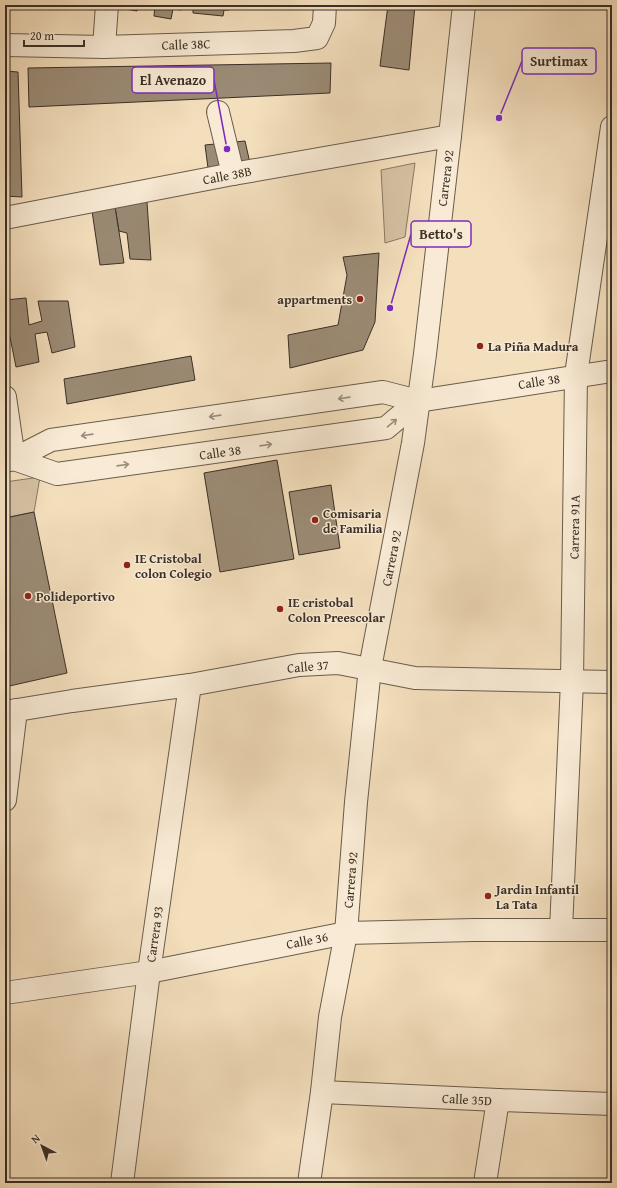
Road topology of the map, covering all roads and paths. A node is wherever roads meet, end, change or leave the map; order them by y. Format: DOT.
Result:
graph roads {
  1 [pos="107,5"];
  2 [pos="325,5"];
  3 [pos="464,5"];
  4 [pos="5,45"];
  5 [pos="104,47"];
  6 [pos="218,112"];
  7 [pos="612,127"];
  8 [pos="450,136"];
  9 [pos="232,174"];
  10 [pos="5,218"];
  11 [pos="612,370"];
  12 [pos="576,375"];
  13 [pos="5,397"];
  14 [pos="418,401"];
  15 [pos="10,460"];
  16 [pos="370,668"];
  17 [pos="572,681"];
  18 [pos="612,682"];
  19 [pos="190,685"];
  20 [pos="10,711"];
  21 [pos="5,800"];
  22 [pos="561,930"];
  23 [pos="612,930"];
  24 [pos="346,933"];
  25 [pos="149,972"];
  26 [pos="5,994"];
  27 [pos="322,1092"];
  28 [pos="498,1100"];
  29 [pos="612,1104"];
  30 [pos="122,1183"];
  31 [pos="309,1183"];
  32 [pos="484,1183"];
  1 -- 5 [label="street"];
  2 -- 5 [label="street, Calle 38C"];
  3 -- 8 [label="street, Carrera 92"];
  4 -- 5 [label="street, Calle 38C"];
  6 -- 9 [label="street"];
  7 -- 12 [label="street, Carrera 91A"];
  8 -- 9 [label="street, Calle 38B"];
  8 -- 14 [label="street, Carrera 92"];
  9 -- 10 [label="street, Calle 38B"];
  11 -- 12 [label="street, Calle 38"];
  12 -- 14 [label="street, Calle 38"];
  12 -- 17 [label="street, Carrera 91A"];
  13 -- 15 [label="street"];
  14 -- 15 [label="street, Calle 38, one-way"];
  15 -- 14 [label="street, Calle 38, one-way"];
  14 -- 16 [label="street, Carrera 92"];
  16 -- 17 [label="street, Calle 37"];
  16 -- 19 [label="street, Calle 37"];
  16 -- 24 [label="street, Carrera 92"];
  17 -- 18 [label="street, Calle 37"];
  17 -- 22 [label="street, Carrera 91A"];
  19 -- 20 [label="street, Calle 37"];
  19 -- 25 [label="street, Carrera 93"];
  20 -- 21 [label="street"];
  22 -- 23 [label="street, Calle 36"];
  22 -- 24 [label="street, Calle 36"];
  24 -- 25 [label="street, Calle 36"];
  24 -- 27 [label="street, Carrera 92"];
  25 -- 26 [label="street, Calle 36"];
  25 -- 30 [label="street, Carrera 93"];
  27 -- 28 [label="street, Calle 35D"];
  27 -- 31 [label="street, Carrera 92"];
  28 -- 29 [label="street, Calle 35D"];
  28 -- 32 [label="street"];
}
